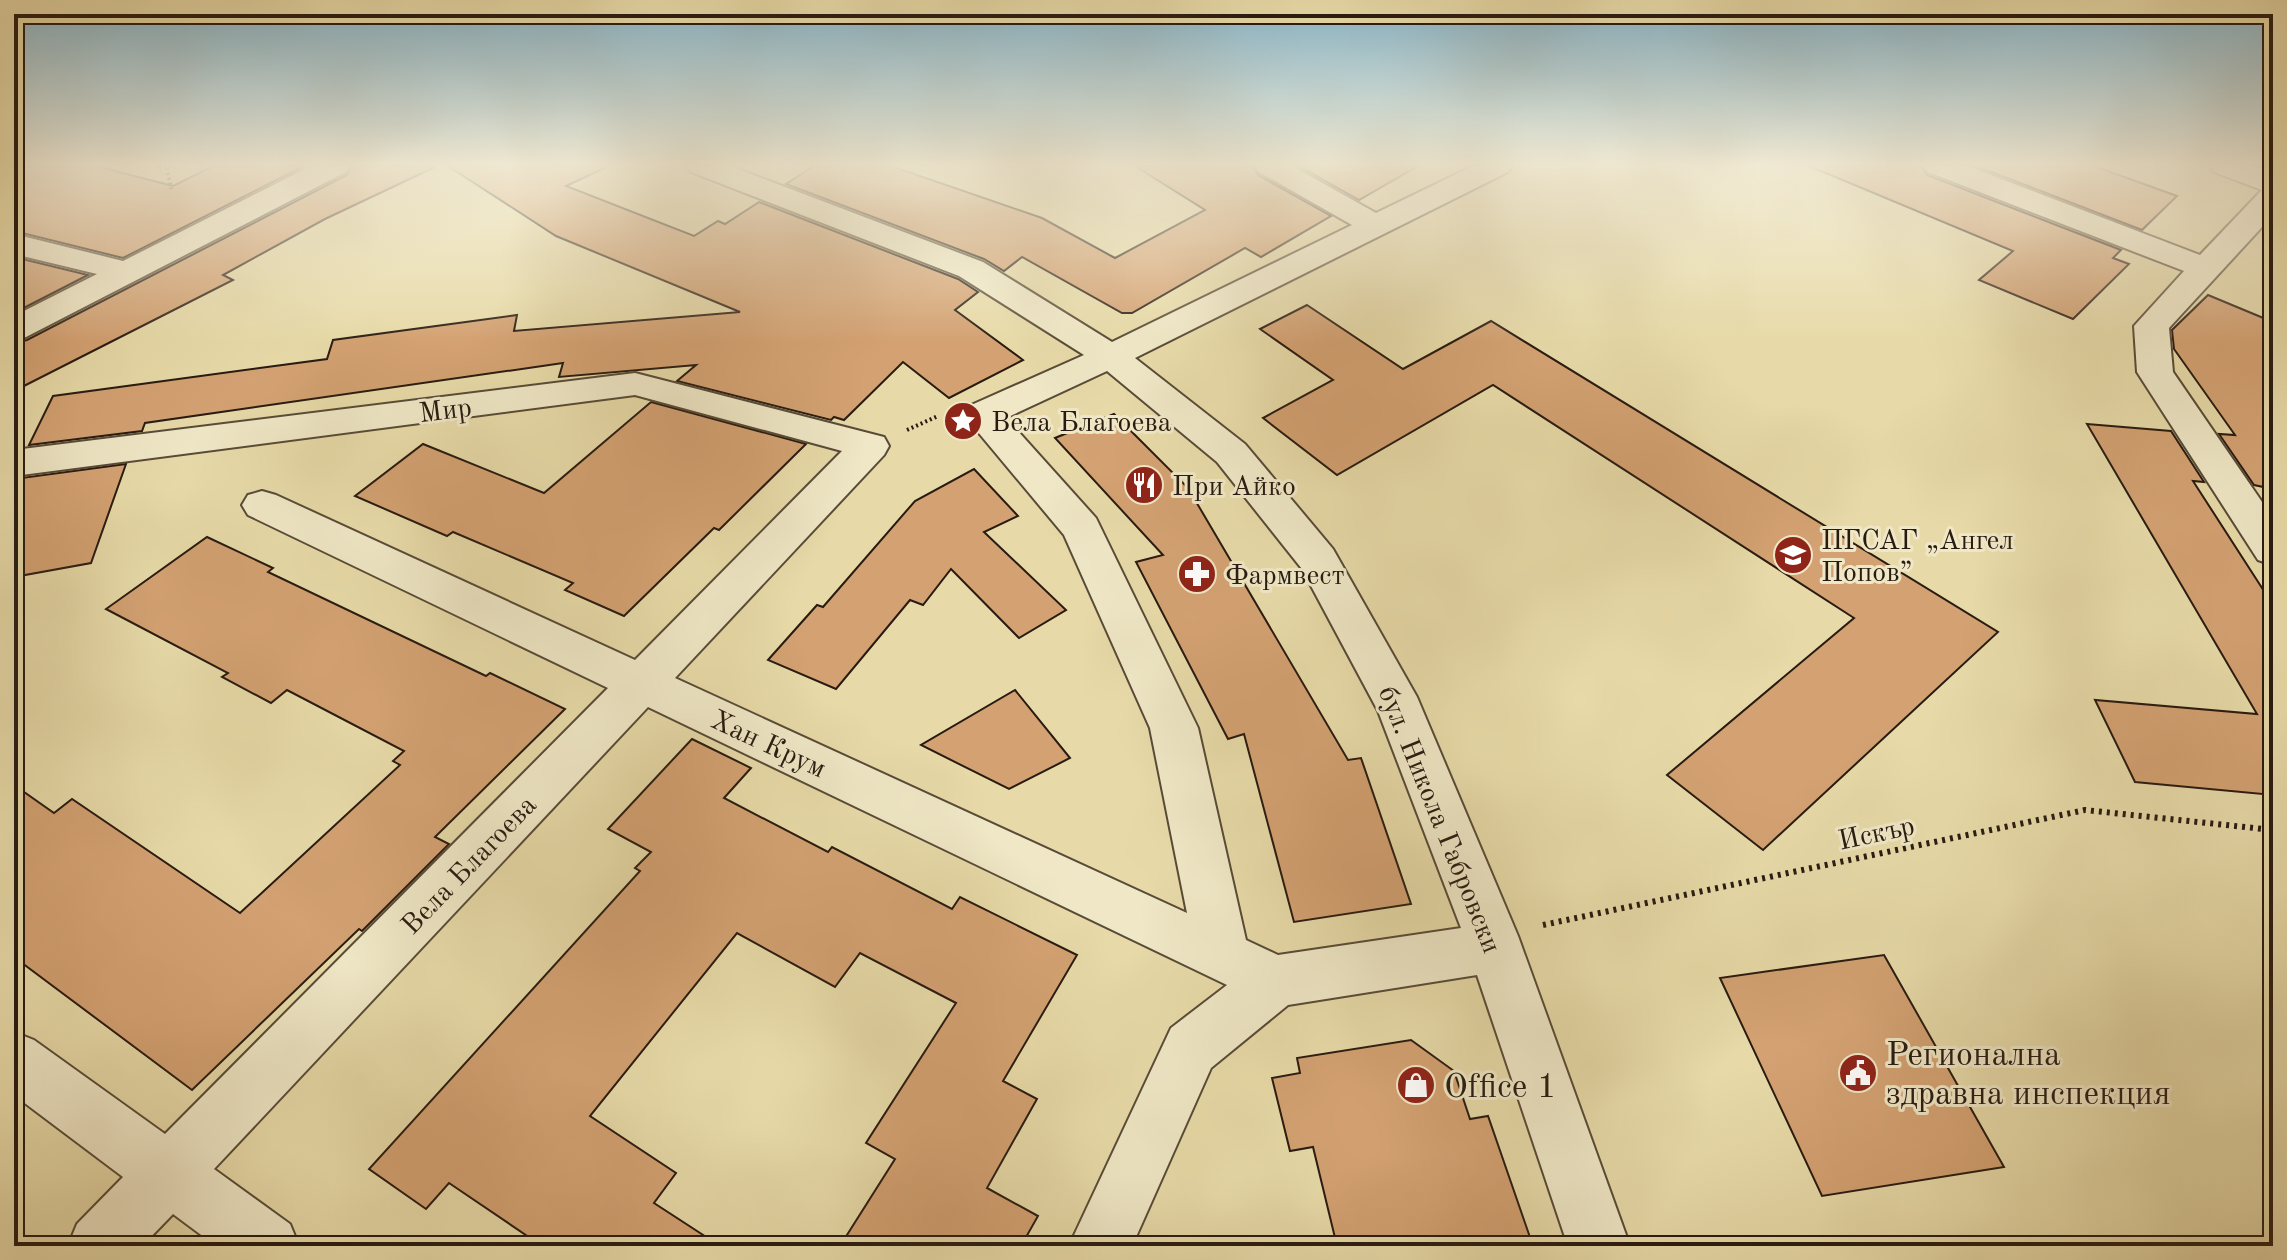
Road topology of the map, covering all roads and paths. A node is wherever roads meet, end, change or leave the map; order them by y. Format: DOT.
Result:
graph roads {
  1 [pos="220,225"];
  2 [pos="856,225"];
  3 [pos="1374,225"];
  4 [pos="1382,225"];
  5 [pos="2092,225"];
  6 [pos="2246,225"];
  7 [pos="1378,227"];
  8 [pos="14,244"];
  9 [pos="2205,268"];
  10 [pos="127,272"];
  11 [pos="14,330"];
  12 [pos="1111,356"];
  13 [pos="870,446"];
  14 [pos="14,463"];
  15 [pos="262,505"];
  16 [pos="2273,550"];
  17 [pos="642,683"];
  18 [pos="2273,830"];
  19 [pos="1493,942"];
  20 [pos="1223,956"];
  21 [pos="1276,981"];
  22 [pos="14,1060"];
  23 [pos="170,1173"];
  24 [pos="99,1246"];
  25 [pos="268,1246"];
  26 [pos="1100,1246"];
  27 [pos="1599,1246"];
  1 -- 10 [label="street"];
  2 -- 12 [label="street, бул. Никола Габровски"];
  3 -- 7 [label="street"];
  4 -- 7 [label="street"];
  5 -- 9 [label="street"];
  6 -- 9 [label="street"];
  7 -- 12 [label="street"];
  8 -- 10 [label="street"];
  9 -- 16 [label="street"];
  10 -- 11 [label="street"];
  12 -- 19 [label="street, бул. Никола Габровски"];
  12 -- 20 [label="street"];
  13 -- 14 [label="street, Мир"];
  13 -- 17 [label="street, Вела Благоева"];
  15 -- 17 [label="street, Хан Крум"];
  17 -- 20 [label="street, Хан Крум"];
  17 -- 23 [label="street, Вела Благоева"];
  18 -- 19 [label="path, Искър"];
  19 -- 21 [label="street"];
  19 -- 27 [label="street, бул. Никола Габровски"];
  20 -- 21 [label="street, Хан Крум"];
  21 -- 26 [label="street"];
  22 -- 23 [label="street"];
  23 -- 24 [label="street, Вела Благоева"];
  23 -- 25 [label="street"];
}
